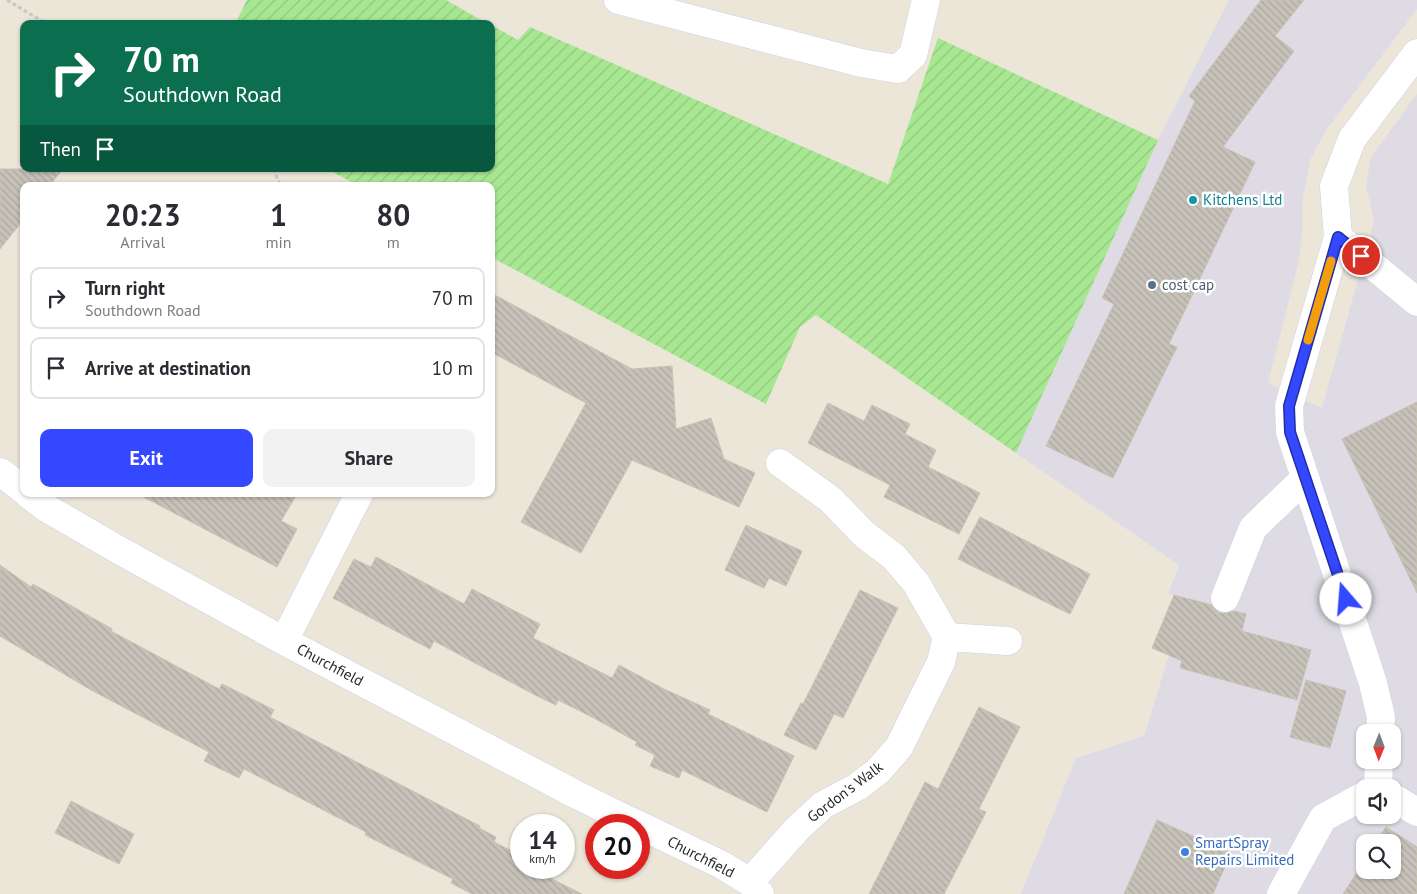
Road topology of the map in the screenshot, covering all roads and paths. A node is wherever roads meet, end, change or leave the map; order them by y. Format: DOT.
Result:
graph roads {
  1 [pos="7,0"];
  2 [pos="618,0"];
  3 [pos="926,0"];
  4 [pos="41,20"];
  5 [pos="1417,53"];
  6 [pos="1338,237"];
  7 [pos="1417,302"];
  8 [pos="780,463"];
  9 [pos="0,472"];
  10 [pos="1305,478"];
  11 [pos="20,487"];
  12 [pos="32,497"];
  13 [pos="357,497"];
  14 [pos="1225,598"];
  15 [pos="947,637"];
  16 [pos="284,641"];
  17 [pos="1008,641"];
  18 [pos="1380,724"];
  19 [pos="1356,800"];
  20 [pos="1401,802"];
  21 [pos="1417,812"];
  22 [pos="616,814"];
  23 [pos="650,831"];
  24 [pos="755,888"];
  25 [pos="1281,894"];
  1 -- 4 [label="path"];
  2 -- 3 [label="street"];
  5 -- 6 [label="street"];
  6 -- 7 [label="street"];
  6 -- 10 [label="street"];
  8 -- 15 [label="street"];
  9 -- 11 [label="street"];
  10 -- 14 [label="street"];
  10 -- 18 [label="street"];
  12 -- 16 [label="street, Churchfield"];
  13 -- 16 [label="street"];
  15 -- 17 [label="street"];
  15 -- 24 [label="street, Gordon's Walk"];
  16 -- 22 [label="street, Churchfield"];
  19 -- 25 [label="street"];
  20 -- 21 [label="street"];
  23 -- 24 [label="street, Churchfield"];
}
